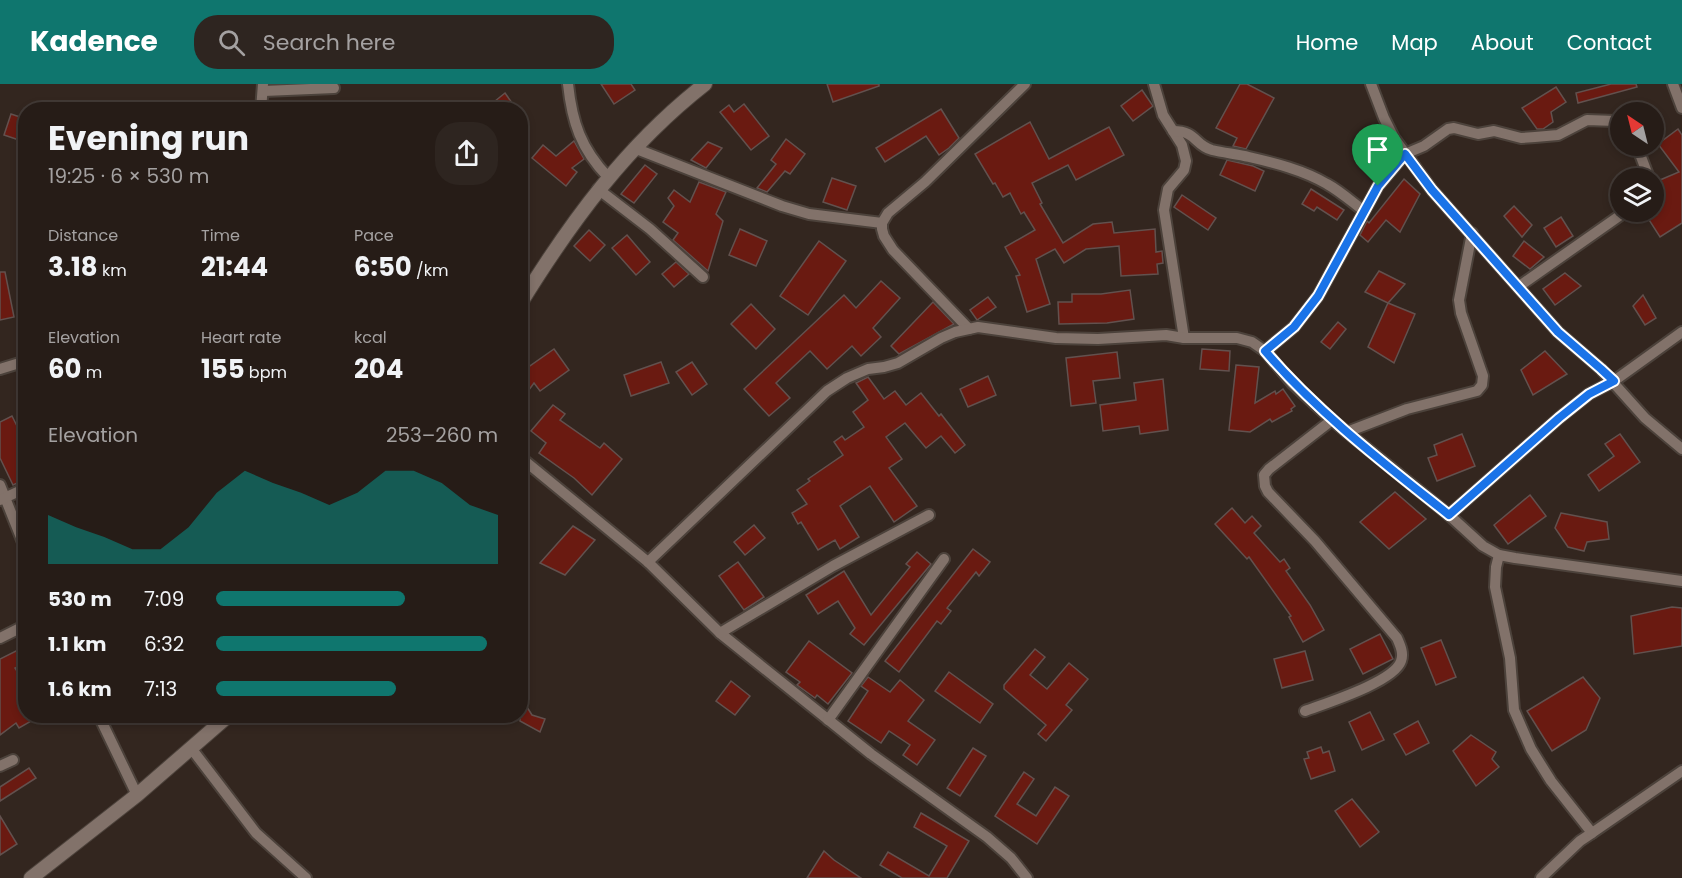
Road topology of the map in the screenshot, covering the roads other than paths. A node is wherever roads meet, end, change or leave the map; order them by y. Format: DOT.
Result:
graph roads {
  1 [pos="568,84"];
  2 [pos="705,84"];
  3 [pos="1025,84"];
  4 [pos="1154,84"];
  5 [pos="1371,84"];
  6 [pos="1673,84"];
  7 [pos="264,87"];
  8 [pos="334,88"];
  9 [pos="262,102"];
  10 [pos="1682,108"];
  11 [pos="1610,121"];
  12 [pos="1173,130"];
  13 [pos="634,148"];
  14 [pos="1405,154"];
  15 [pos="608,177"];
  16 [pos="598,189"];
  17 [pos="1364,211"];
  18 [pos="1611,222"];
  19 [pos="882,223"];
  20 [pos="1472,233"];
  21 [pos="703,277"];
  22 [pos="1518,287"];
  23 [pos="528,292"];
  24 [pos="969,329"];
  25 [pos="1682,332"];
  26 [pos="1184,338"];
  27 [pos="1265,351"];
  28 [pos="18,363"];
  29 [pos="0,369"];
  30 [pos="1614,381"];
  31 [pos="1332,420"];
  32 [pos="1347,432"];
  33 [pos="1682,449"];
  34 [pos="528,464"];
  35 [pos="0,485"];
  36 [pos="18,492"];
  37 [pos="3,499"];
  38 [pos="929,515"];
  39 [pos="1449,515"];
  40 [pos="18,532"];
  41 [pos="1499,555"];
  42 [pos="944,559"];
  43 [pos="648,562"];
  44 [pos="1682,581"];
  45 [pos="18,629"];
  46 [pos="720,633"];
  47 [pos="0,638"];
  48 [pos="1305,711"];
  49 [pos="828,720"];
  50 [pos="102,723"];
  51 [pos="220,723"];
  52 [pos="191,748"];
  53 [pos="13,760"];
  54 [pos="0,766"];
  55 [pos="1682,771"];
  56 [pos="137,795"];
  57 [pos="1592,833"];
  58 [pos="31,878"];
  59 [pos="306,878"];
  60 [pos="1027,878"];
  61 [pos="1542,878"];
  1 -- 15 [label="street"];
  2 -- 13 [label="street"];
  3 -- 19 [label="street"];
  4 -- 12 [label="street"];
  5 -- 14 [label="street"];
  6 -- 10 [label="street"];
  7 -- 8 [label="street"];
  7 -- 9 [label="street"];
  11 -- 14 [label="street"];
  12 -- 17 [label="street"];
  12 -- 26 [label="street"];
  13 -- 15 [label="street"];
  13 -- 19 [label="street"];
  14 -- 17 [label="street"];
  14 -- 20 [label="street"];
  15 -- 16 [label="street"];
  16 -- 21 [label="street"];
  16 -- 23 [label="street"];
  17 -- 27 [label="street"];
  18 -- 22 [label="street"];
  19 -- 24 [label="street"];
  20 -- 22 [label="street"];
  20 -- 32 [label="street"];
  22 -- 30 [label="street"];
  24 -- 26 [label="street"];
  24 -- 43 [label="street"];
  25 -- 30 [label="street"];
  26 -- 27 [label="street"];
  27 -- 31 [label="street"];
  28 -- 29 [label="street"];
  30 -- 33 [label="street"];
  30 -- 39 [label="street"];
  31 -- 32 [label="street"];
  31 -- 48 [label="street"];
  32 -- 39 [label="street"];
  34 -- 43 [label="street"];
  35 -- 37 [label="street"];
  36 -- 37 [label="street"];
  37 -- 40 [label="street"];
  38 -- 46 [label="street"];
  39 -- 41 [label="street"];
  41 -- 44 [label="street"];
  41 -- 57 [label="street"];
  42 -- 49 [label="street"];
  43 -- 46 [label="street"];
  45 -- 47 [label="street"];
  46 -- 49 [label="street"];
  49 -- 60 [label="street"];
  50 -- 56 [label="street"];
  51 -- 52 [label="street"];
  52 -- 56 [label="street"];
  52 -- 59 [label="street"];
  53 -- 54 [label="street"];
  55 -- 57 [label="street"];
  56 -- 58 [label="street"];
  57 -- 61 [label="street"];
}
